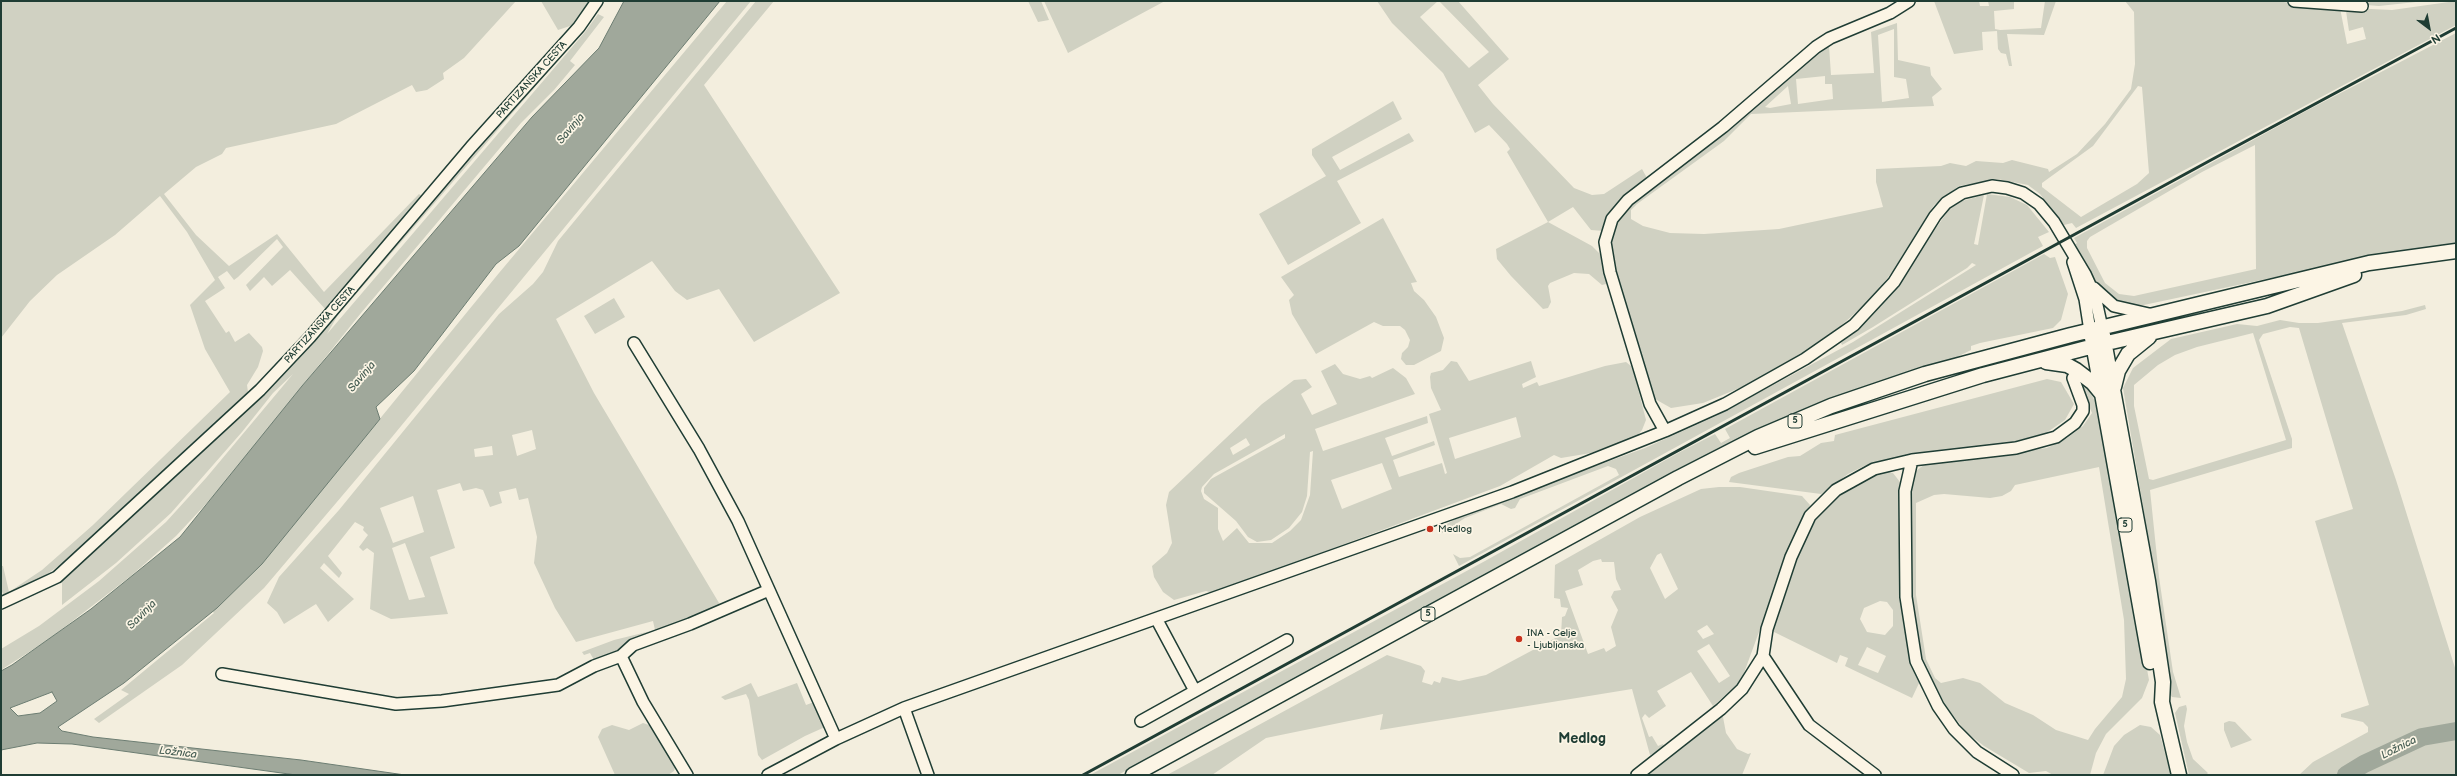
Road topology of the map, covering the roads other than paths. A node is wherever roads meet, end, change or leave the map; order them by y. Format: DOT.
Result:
graph roads {
  1 [pos="597,1"];
  2 [pos="1909,1"];
  3 [pos="2294,1"];
  4 [pos="2362,6"];
  5 [pos="2067,243"];
  6 [pos="2456,251"];
  7 [pos="2408,258"];
  8 [pos="2090,285"];
  9 [pos="2155,315"];
  10 [pos="2096,330"];
  11 [pos="2159,332"];
  12 [pos="634,343"];
  13 [pos="2099,345"];
  14 [pos="2037,362"];
  15 [pos="2072,378"];
  16 [pos="2108,393"];
  17 [pos="1665,431"];
  18 [pos="1724,454"];
  19 [pos="1912,460"];
  20 [pos="769,590"];
  21 [pos="1,603"];
  22 [pos="1156,620"];
  23 [pos="1287,640"];
  24 [pos="621,656"];
  25 [pos="1763,656"];
  26 [pos="222,674"];
  27 [pos="1195,691"];
  28 [pos="904,708"];
  29 [pos="1141,721"];
  30 [pos="836,739"];
  31 [pos="687,775"];
  32 [pos="768,775"];
  33 [pos="928,775"];
  34 [pos="1133,775"];
  35 [pos="1637,775"];
  36 [pos="1875,775"];
  37 [pos="2012,775"];
  38 [pos="2179,775"];
  1 -- 21 [label="street, PARTIZANSKA CESTA"];
  2 -- 17 [label="street"];
  3 -- 4 [label="street"];
  5 -- 8 [label="street"];
  5 -- 10 [label="street"];
  5 -- 17 [label="street"];
  6 -- 7 [label="main road"];
  7 -- 9 [label="main road"];
  7 -- 11 [label="main road"];
  8 -- 9 [label="street"];
  8 -- 10 [label="street"];
  9 -- 10 [label="main road"];
  10 -- 13 [label="main road, 5"];
  10 -- 18 [label="main road, 5"];
  11 -- 13 [label="main road"];
  11 -- 16 [label="main road"];
  12 -- 20 [label="street"];
  13 -- 14 [label="main road, 5"];
  13 -- 16 [label="main road, 5"];
  14 -- 16 [label="main road"];
  14 -- 18 [label="main road, 5"];
  15 -- 19 [label="street"];
  16 -- 38 [label="main road, 5"];
  17 -- 22 [label="street"];
  18 -- 34 [label="main road, 5"];
  19 -- 25 [label="street"];
  19 -- 37 [label="street"];
  20 -- 24 [label="street"];
  20 -- 30 [label="street"];
  22 -- 27 [label="street"];
  22 -- 28 [label="street"];
  23 -- 27 [label="street"];
  24 -- 26 [label="street"];
  24 -- 31 [label="street"];
  25 -- 35 [label="street"];
  25 -- 36 [label="street"];
  27 -- 29 [label="street"];
  28 -- 30 [label="street"];
  28 -- 33 [label="street"];
  30 -- 32 [label="street"];
}
